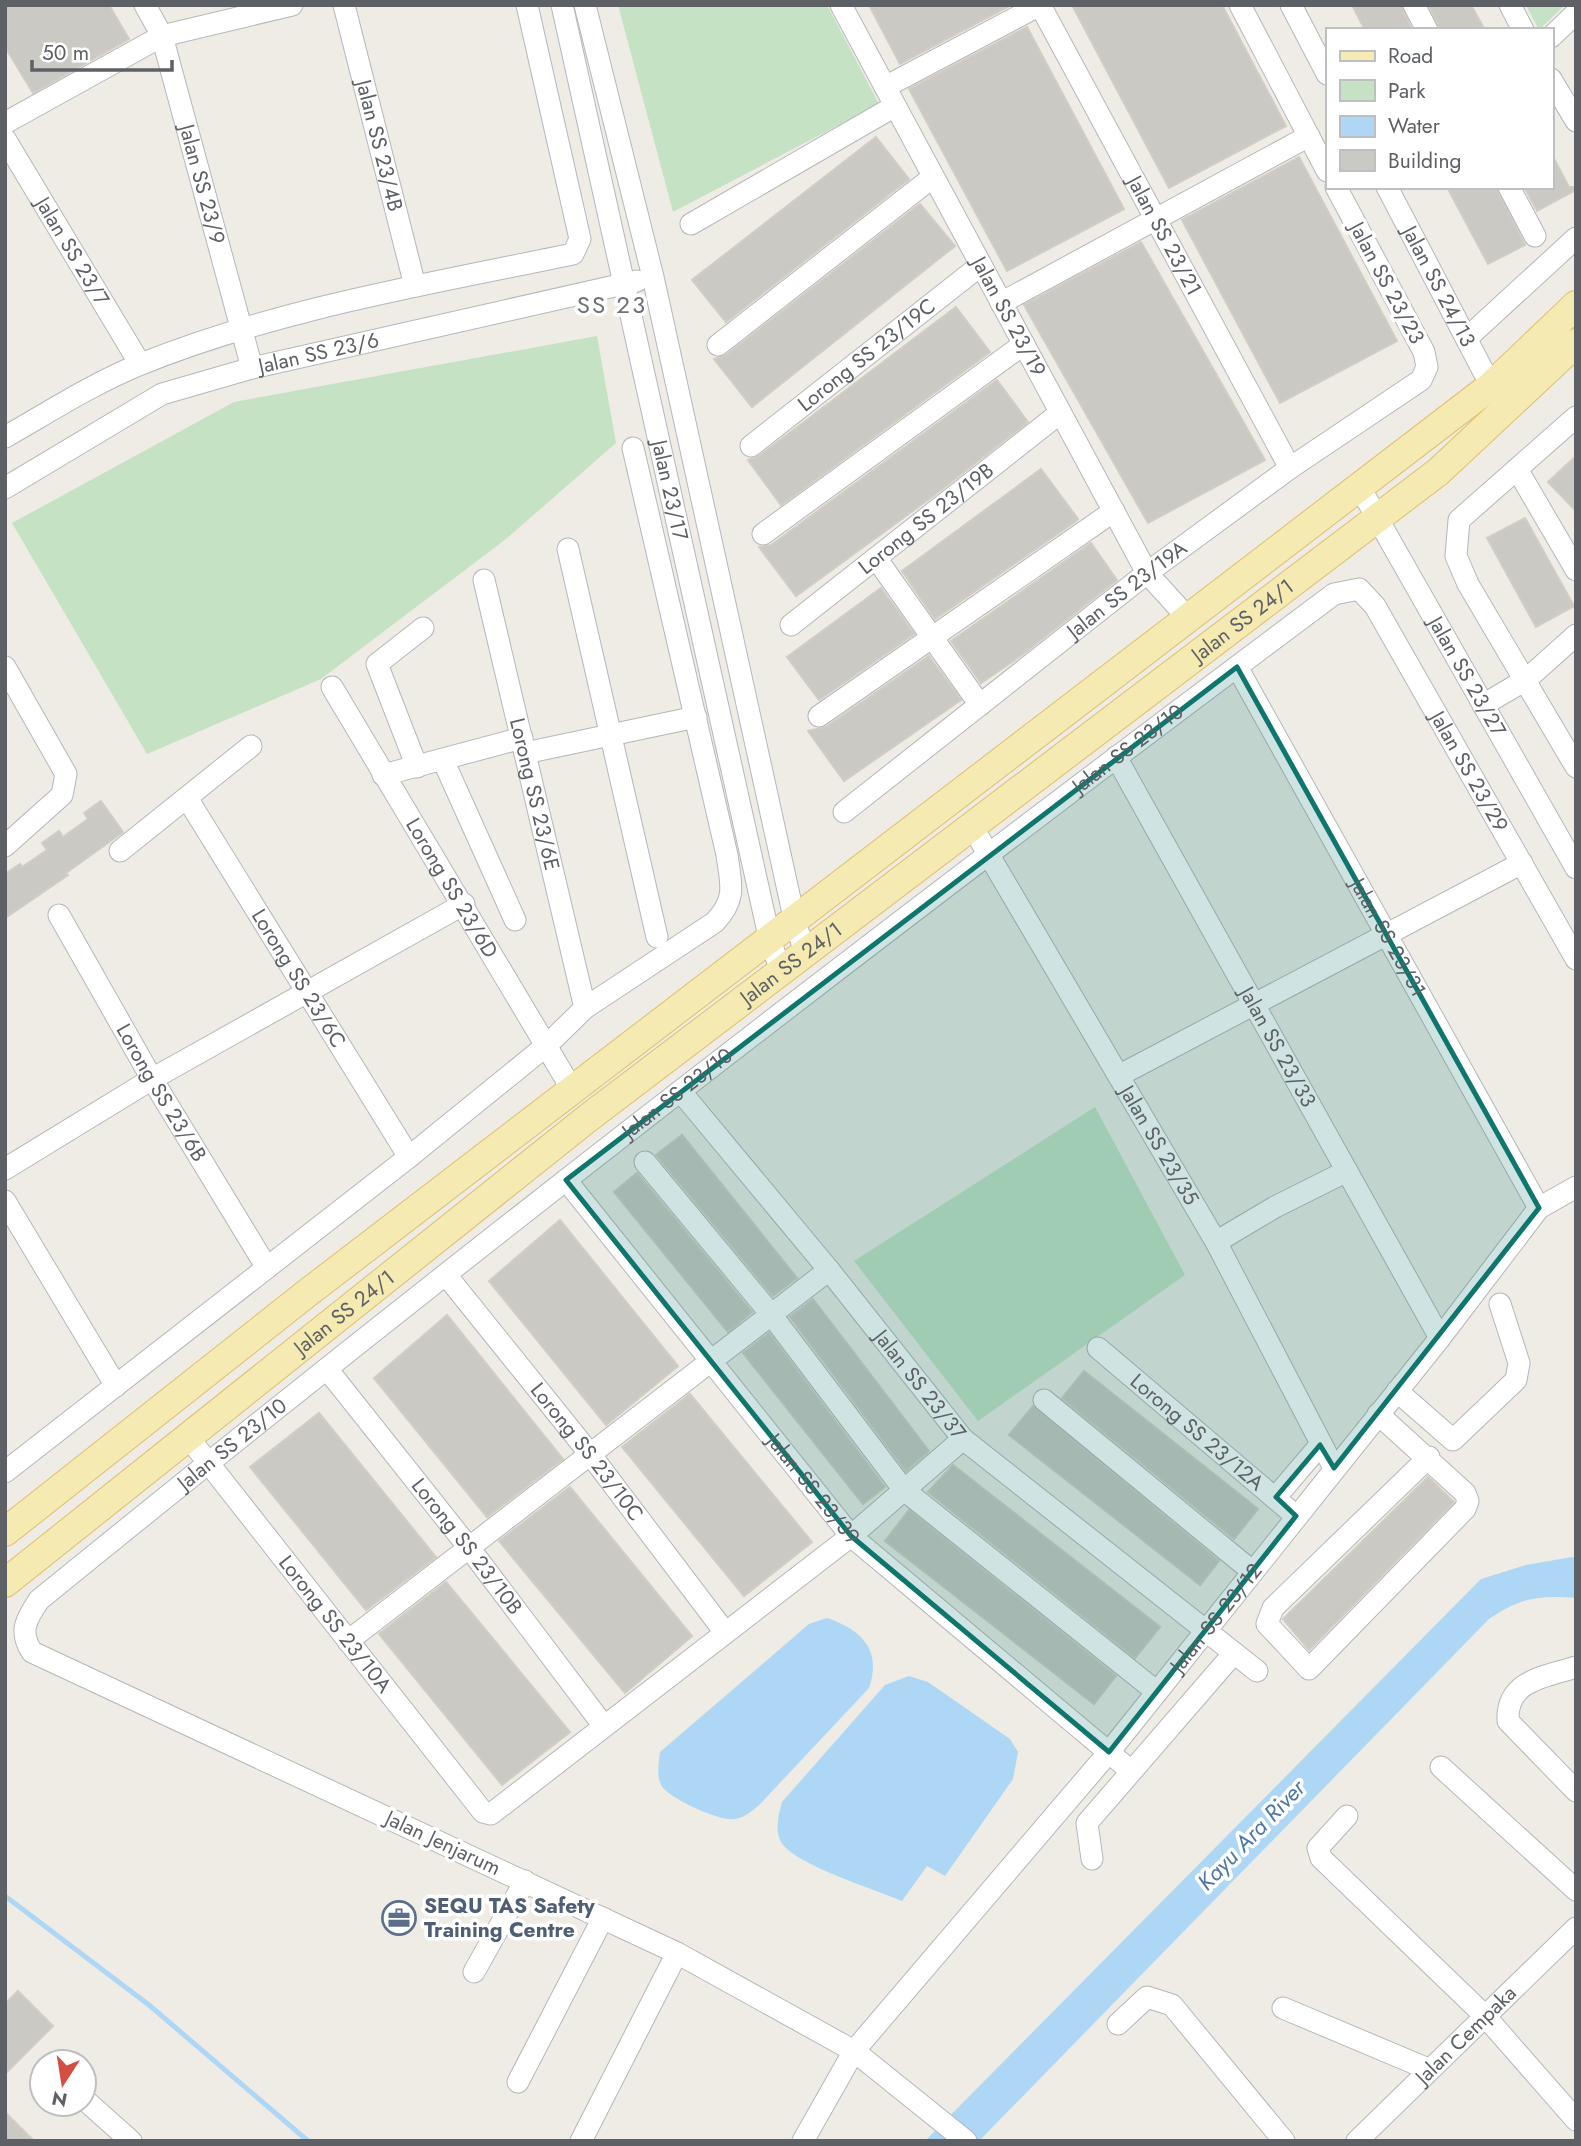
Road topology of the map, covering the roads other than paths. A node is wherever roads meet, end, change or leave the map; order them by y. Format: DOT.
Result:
graph roads {
  1 [pos="145,5"];
  2 [pos="292,5"];
  3 [pos="344,5"];
  4 [pos="527,5"];
  5 [pos="562,5"];
  6 [pos="585,5"];
  7 [pos="841,5"];
  8 [pos="1040,5"];
  9 [pos="1240,5"];
  10 [pos="1291,5"];
  11 [pos="1414,5"];
  12 [pos="1510,5"];
  13 [pos="256,9"];
  14 [pos="1576,13"];
  15 [pos="1426,28"];
  16 [pos="1522,28"];
  17 [pos="1553,35"];
  18 [pos="162,36"];
  19 [pos="1326,72"];
  20 [pos="1553,82"];
  21 [pos="885,87"];
  22 [pos="895,106"];
  23 [pos="1575,117"];
  24 [pos="5,124"];
  25 [pos="1309,136"];
  26 [pos="5,139"];
  27 [pos="1326,169"];
  28 [pos="933,177"];
  29 [pos="1337,189"];
  30 [pos="1388,189"];
  31 [pos="1510,189"];
  32 [pos="1155,217"];
  33 [pos="691,224"];
  34 [pos="1535,236"];
  35 [pos="1576,238"];
  36 [pos="981,265"];
  37 [pos="653,277"];
  38 [pos="626,284"];
  39 [pos="415,286"];
  40 [pos="1001,303"];
  41 [pos="1576,305"];
  42 [pos="240,330"];
  43 [pos="1467,338"];
  44 [pos="1576,343"];
  45 [pos="1024,344"];
  46 [pos="718,345"];
  47 [pos="140,364"];
  48 [pos="252,368"];
  49 [pos="1420,380"];
  50 [pos="1491,386"];
  51 [pos="1060,413"];
  52 [pos="1576,417"];
  53 [pos="5,437"];
  54 [pos="751,446"];
  55 [pos="633,448"];
  56 [pos="1290,468"];
  57 [pos="1517,469"];
  58 [pos="1359,486"];
  59 [pos="5,488"];
  60 [pos="1114,511"];
  61 [pos="1378,519"];
  62 [pos="1568,531"];
  63 [pos="763,534"];
  64 [pos="568,549"];
  65 [pos="876,558"];
  66 [pos="1576,569"];
  67 [pos="1147,573"];
  68 [pos="484,580"];
  69 [pos="1359,589"];
  70 [pos="1188,618"];
  71 [pos="791,625"];
  72 [pos="423,628"];
  73 [pos="1576,635"];
  74 [pos="932,636"];
  75 [pos="5,667"];
  76 [pos="1237,667"];
  77 [pos="1527,679"];
  78 [pos="332,687"];
  79 [pos="980,705"];
  80 [pos="1483,705"];
  81 [pos="819,716"];
  82 [pos="696,717"];
  83 [pos="609,736"];
  84 [pos="251,746"];
  85 [pos="524,746"];
  86 [pos="1116,757"];
  87 [pos="443,760"];
  88 [pos="1576,766"];
  89 [pos="417,767"];
  90 [pos="383,775"];
  91 [pos="187,798"];
  92 [pos="844,812"];
  93 [pos="972,828"];
  94 [pos="5,846"];
  95 [pos="120,851"];
  96 [pos="986,854"];
  97 [pos="1522,863"];
  98 [pos="1576,868"];
  99 [pos="464,904"];
  100 [pos="59,915"];
  101 [pos="515,920"];
  102 [pos="795,922"];
  103 [pos="1386,934"];
  104 [pos="657,937"];
  105 [pos="770,941"];
  106 [pos="806,955"];
  107 [pos="1576,959"];
  108 [pos="782,973"];
  109 [pos="305,992"];
  110 [pos="1254,1004"];
  111 [pos="585,1008"];
  112 [pos="547,1045"];
  113 [pos="1120,1075"];
  114 [pos="152,1079"];
  115 [pos="573,1091"];
  116 [pos="681,1092"];
  117 [pos="409,1157"];
  118 [pos="645,1162"];
  119 [pos="5,1169"];
  120 [pos="1347,1171"];
  121 [pos="566,1180"];
  122 [pos="1576,1187"];
  123 [pos="5,1201"];
  124 [pos="1539,1208"];
  125 [pos="1216,1242"];
  126 [pos="267,1268"];
  127 [pos="829,1270"];
  128 [pos="446,1275"];
  129 [pos="1500,1304"];
  130 [pos="770,1313"];
  131 [pos="1440,1338"];
  132 [pos="1098,1348"];
  133 [pos="712,1360"];
  134 [pos="327,1369"];
  135 [pos="116,1386"];
  136 [pos="1397,1391"];
  137 [pos="1044,1400"];
  138 [pos="1378,1414"];
  139 [pos="188,1437"];
  140 [pos="963,1439"];
  141 [pos="1321,1444"];
  142 [pos="590,1454"];
  143 [pos="1429,1457"];
  144 [pos="208,1462"];
  145 [pos="1334,1468"];
  146 [pos="5,1472"];
  147 [pos="904,1490"];
  148 [pos="1275,1498"];
  149 [pos="1296,1516"];
  150 [pos="5,1532"];
  151 [pos="851,1536"];
  152 [pos="470,1549"];
  153 [pos="1252,1572"];
  154 [pos="5,1583"];
  155 [pos="23,1630"];
  156 [pos="724,1631"];
  157 [pos="1206,1631"];
  158 [pos="348,1642"];
  159 [pos="1234,1653"];
  160 [pos="1576,1667"];
  161 [pos="1257,1671"];
  162 [pos="1157,1692"];
  163 [pos="603,1726"];
  164 [pos="1109,1752"];
  165 [pos="1441,1767"];
  166 [pos="1132,1771"];
  167 [pos="1576,1791"];
  168 [pos="1347,1816"];
  169 [pos="1092,1859"];
  170 [pos="524,1881"];
  171 [pos="1576,1889"];
  172 [pos="603,1918"];
  173 [pos="1576,1927"];
  174 [pos="677,1953"];
  175 [pos="474,1972"];
  176 [pos="1283,2008"];
  177 [pos="1484,2015"];
  178 [pos="1118,2024"];
  179 [pos="854,2051"];
  180 [pos="1428,2069"];
  181 [pos="518,2082"];
  182 [pos="98,2112"];
  183 [pos="1576,2120"];
  184 [pos="131,2141"];
  185 [pos="581,2141"];
  186 [pos="803,2141"];
  187 [pos="966,2141"];
  188 [pos="1284,2141"];
  189 [pos="1357,2141"];
  1 -- 18 [label="street, Jalan SS 23/9"];
  2 -- 13 [label="street"];
  3 -- 39 [label="street, Jalan SS 23/4B"];
  4 -- 39 [label="street"];
  5 -- 38 [label="street, Jalan 23/17"];
  6 -- 37 [label="street, Jalan 23/17"];
  7 -- 21 [label="street, Jalan SS 23/19"];
  8 -- 21 [label="street"];
  8 -- 32 [label="street, Jalan SS 23/21"];
  9 -- 25 [label="street"];
  10 -- 19 [label="street"];
  11 -- 15 [label="street"];
  12 -- 16 [label="street"];
  13 -- 18 [label="street"];
  14 -- 17 [label="street"];
  18 -- 24 [label="street"];
  18 -- 42 [label="street, Jalan SS 23/9"];
  20 -- 23 [label="street"];
  21 -- 22 [label="street, Jalan SS 23/19"];
  22 -- 28 [label="street, Jalan SS 23/19"];
  22 -- 33 [label="street"];
  25 -- 27 [label="street"];
  25 -- 32 [label="street"];
  26 -- 47 [label="street, Jalan SS 23/7"];
  28 -- 36 [label="street, Jalan SS 23/19"];
  28 -- 46 [label="street"];
  29 -- 49 [label="street, Jalan SS 23/23"];
  30 -- 43 [label="street, Jalan SS 24/13"];
  31 -- 34 [label="street"];
  32 -- 40 [label="street"];
  32 -- 56 [label="street, Jalan SS 23/21"];
  35 -- 43 [label="street"];
  36 -- 40 [label="street, Jalan SS 23/19"];
  36 -- 54 [label="street, Lorong SS 23/19C"];
  37 -- 38 [label="street, Jalan SS 23/6"];
  37 -- 102 [label="street, Jalan 23/17"];
  38 -- 48 [label="street, Jalan SS 23/6"];
  38 -- 105 [label="street, Jalan 23/17"];
  39 -- 42 [label="street"];
  40 -- 45 [label="street, Jalan SS 23/19"];
  41 -- 50 [label="main road, Jalan SS 24/1"];
  42 -- 47 [label="street"];
  42 -- 48 [label="street, Jalan SS 23/9"];
  43 -- 50 [label="street, Jalan SS 24/13"];
  44 -- 61 [label="main road, Jalan SS 24/1"];
  45 -- 51 [label="street, Jalan SS 23/19"];
  45 -- 63 [label="street"];
  47 -- 53 [label="street"];
  48 -- 59 [label="street, Jalan SS 23/6"];
  49 -- 56 [label="street, Jalan SS 23/19A"];
  50 -- 58 [label="main road, Jalan SS 24/1"];
  51 -- 60 [label="street, Jalan SS 23/19"];
  51 -- 65 [label="street, Lorong SS 23/19B"];
  52 -- 57 [label="street"];
  55 -- 82 [label="street"];
  56 -- 67 [label="street, Jalan SS 23/19A"];
  57 -- 62 [label="street"];
  57 -- 77 [label="street"];
  58 -- 61 [label="street, Jalan SS 23/27"];
  58 -- 70 [label="main road, Jalan SS 24/1"];
  60 -- 67 [label="street, Jalan SS 23/19"];
  60 -- 74 [label="street"];
  61 -- 80 [label="street, Jalan SS 23/27"];
  61 -- 93 [label="main road, Jalan SS 24/1"];
  62 -- 66 [label="street"];
  64 -- 83 [label="street"];
  65 -- 71 [label="street, Lorong SS 23/19B"];
  65 -- 74 [label="street"];
  67 -- 70 [label="street, Jalan SS 23/19"];
  67 -- 79 [label="street, Jalan SS 23/19A"];
  68 -- 85 [label="street, Lorong SS 23/6E"];
  69 -- 76 [label="street, Jalan SS 23/10"];
  69 -- 97 [label="street, Jalan SS 23/29"];
  70 -- 102 [label="main road, Jalan SS 24/1"];
  72 -- 89 [label="street"];
  73 -- 77 [label="street"];
  74 -- 79 [label="street"];
  74 -- 81 [label="street"];
  75 -- 94 [label="street"];
  76 -- 86 [label="street, Jalan SS 23/10"];
  76 -- 103 [label="street, Jalan SS 23/31"];
  77 -- 80 [label="street"];
  77 -- 88 [label="street"];
  78 -- 90 [label="street, Lorong SS 23/6D"];
  79 -- 92 [label="street, Jalan SS 23/19A"];
  80 -- 98 [label="street, Jalan SS 23/27"];
  82 -- 83 [label="street"];
  82 -- 111 [label="street"];
  83 -- 85 [label="street"];
  83 -- 104 [label="street"];
  84 -- 91 [label="street"];
  85 -- 87 [label="street"];
  85 -- 111 [label="street, Lorong SS 23/6E"];
  86 -- 96 [label="street, Jalan SS 23/10"];
  86 -- 110 [label="street, Jalan SS 23/33"];
  87 -- 89 [label="street"];
  87 -- 101 [label="street"];
  89 -- 90 [label="street"];
  90 -- 99 [label="street, Lorong SS 23/6D"];
  91 -- 95 [label="street"];
  91 -- 109 [label="street, Lorong SS 23/6C"];
  93 -- 96 [label="street, Jalan SS 23/35"];
  93 -- 106 [label="main road, Jalan SS 24/1"];
  96 -- 113 [label="street, Jalan SS 23/35"];
  96 -- 116 [label="street, Jalan SS 23/10"];
  97 -- 103 [label="street"];
  97 -- 107 [label="street, Jalan SS 23/29"];
  99 -- 109 [label="street"];
  99 -- 112 [label="street, Lorong SS 23/6D"];
  100 -- 114 [label="street, Lorong SS 23/6B"];
  102 -- 105 [label="main road, Jalan SS 24/1"];
  102 -- 106 [label="street, Jalan 23/17"];
  103 -- 110 [label="street"];
  103 -- 124 [label="street, Jalan SS 23/31"];
  105 -- 108 [label="street, Jalan 23/17"];
  105 -- 115 [label="main road, Jalan SS 24/1"];
  106 -- 108 [label="main road, Jalan SS 24/1"];
  108 -- 139 [label="main road, Jalan SS 24/1"];
  109 -- 114 [label="street"];
  109 -- 117 [label="street, Lorong SS 23/6C"];
  110 -- 113 [label="street"];
  110 -- 120 [label="street, Jalan SS 23/33"];
  111 -- 112 [label="street"];
  112 -- 115 [label="street, Lorong SS 23/6D"];
  112 -- 117 [label="street"];
  113 -- 125 [label="street, Jalan SS 23/35"];
  114 -- 119 [label="street"];
  114 -- 126 [label="street, Lorong SS 23/6B"];
  115 -- 150 [label="main road, Jalan SS 24/1"];
  116 -- 121 [label="street, Jalan SS 23/10"];
  116 -- 127 [label="street, Jalan SS 23/37"];
  117 -- 126 [label="street"];
  118 -- 130 [label="street"];
  120 -- 125 [label="street"];
  120 -- 131 [label="street, Jalan SS 23/33"];
  121 -- 128 [label="street, Jalan SS 23/10"];
  121 -- 133 [label="street, Jalan SS 23/39"];
  122 -- 124 [label="street, Jalan SS 23/12"];
  123 -- 135 [label="street"];
  124 -- 131 [label="street, Jalan SS 23/12"];
  125 -- 141 [label="street, Jalan SS 23/35"];
  126 -- 135 [label="street"];
  127 -- 130 [label="street"];
  127 -- 140 [label="street, Jalan SS 23/37"];
  128 -- 134 [label="street, Jalan SS 23/10"];
  128 -- 142 [label="street, Lorong SS 23/10C"];
  129 -- 136 [label="street"];
  130 -- 133 [label="street"];
  130 -- 147 [label="street"];
  131 -- 136 [label="street, Jalan SS 23/12"];
  132 -- 148 [label="street, Lorong SS 23/12A"];
  133 -- 142 [label="street"];
  133 -- 151 [label="street, Jalan SS 23/39"];
  134 -- 144 [label="street, Jalan SS 23/10"];
  134 -- 152 [label="street, Lorong SS 23/10B"];
  135 -- 146 [label="street"];
  136 -- 138 [label="street, Jalan SS 23/12"];
  137 -- 153 [label="street"];
  138 -- 143 [label="street"];
  138 -- 145 [label="street, Jalan SS 23/12"];
  139 -- 144 [label="street, Lorong SS 23/10A"];
  139 -- 154 [label="main road, Jalan SS 24/1"];
  140 -- 147 [label="street"];
  140 -- 157 [label="street, Jalan SS 23/37"];
  141 -- 145 [label="street, Jalan SS 23/35"];
  141 -- 148 [label="street"];
  142 -- 152 [label="street"];
  142 -- 156 [label="street, Lorong SS 23/10C"];
  143 -- 143 [label="street"];
  144 -- 155 [label="street, Jalan SS 23/10"];
  144 -- 158 [label="street, Lorong SS 23/10A"];
  145 -- 149 [label="street, Jalan SS 23/12"];
  147 -- 151 [label="street"];
  147 -- 162 [label="street"];
  148 -- 149 [label="street, Lorong SS 23/12A"];
  149 -- 153 [label="street, Jalan SS 23/12"];
  151 -- 156 [label="street"];
  151 -- 164 [label="street, Jalan SS 23/39"];
  152 -- 158 [label="street"];
  152 -- 163 [label="street, Lorong SS 23/10B"];
  153 -- 157 [label="street, Jalan SS 23/12"];
  155 -- 170 [label="street, Jalan Jenjarum"];
  156 -- 163 [label="street"];
  157 -- 159 [label="street, Jalan SS 23/37"];
  157 -- 162 [label="street, Jalan SS 23/12"];
  158 -- 163 [label="street, Lorong SS 23/10A"];
  159 -- 161 [label="street, Jalan SS 23/37"];
  159 -- 166 [label="street"];
  160 -- 167 [label="street"];
  162 -- 164 [label="street, Jalan SS 23/12"];
  164 -- 166 [label="street, Jalan SS 23/39"];
  164 -- 179 [label="street, Jalan SS 23/12"];
  165 -- 171 [label="street"];
  166 -- 169 [label="street"];
  168 -- 177 [label="street"];
  170 -- 172 [label="street, Jalan Jenjarum"];
  170 -- 175 [label="street"];
  172 -- 174 [label="street, Jalan Jenjarum"];
  172 -- 181 [label="street"];
  173 -- 177 [label="street, Jalan Cempaka"];
  174 -- 179 [label="street, Jalan Jenjarum"];
  174 -- 185 [label="street"];
  176 -- 180 [label="street"];
  177 -- 180 [label="street, Jalan Cempaka"];
  177 -- 183 [label="street"];
  178 -- 188 [label="street"];
  179 -- 186 [label="street, Jalan SS 23/12"];
  179 -- 187 [label="street, Jalan Jenjarum"];
  180 -- 189 [label="street, Jalan Cempaka"];
  182 -- 184 [label="street"];
}
